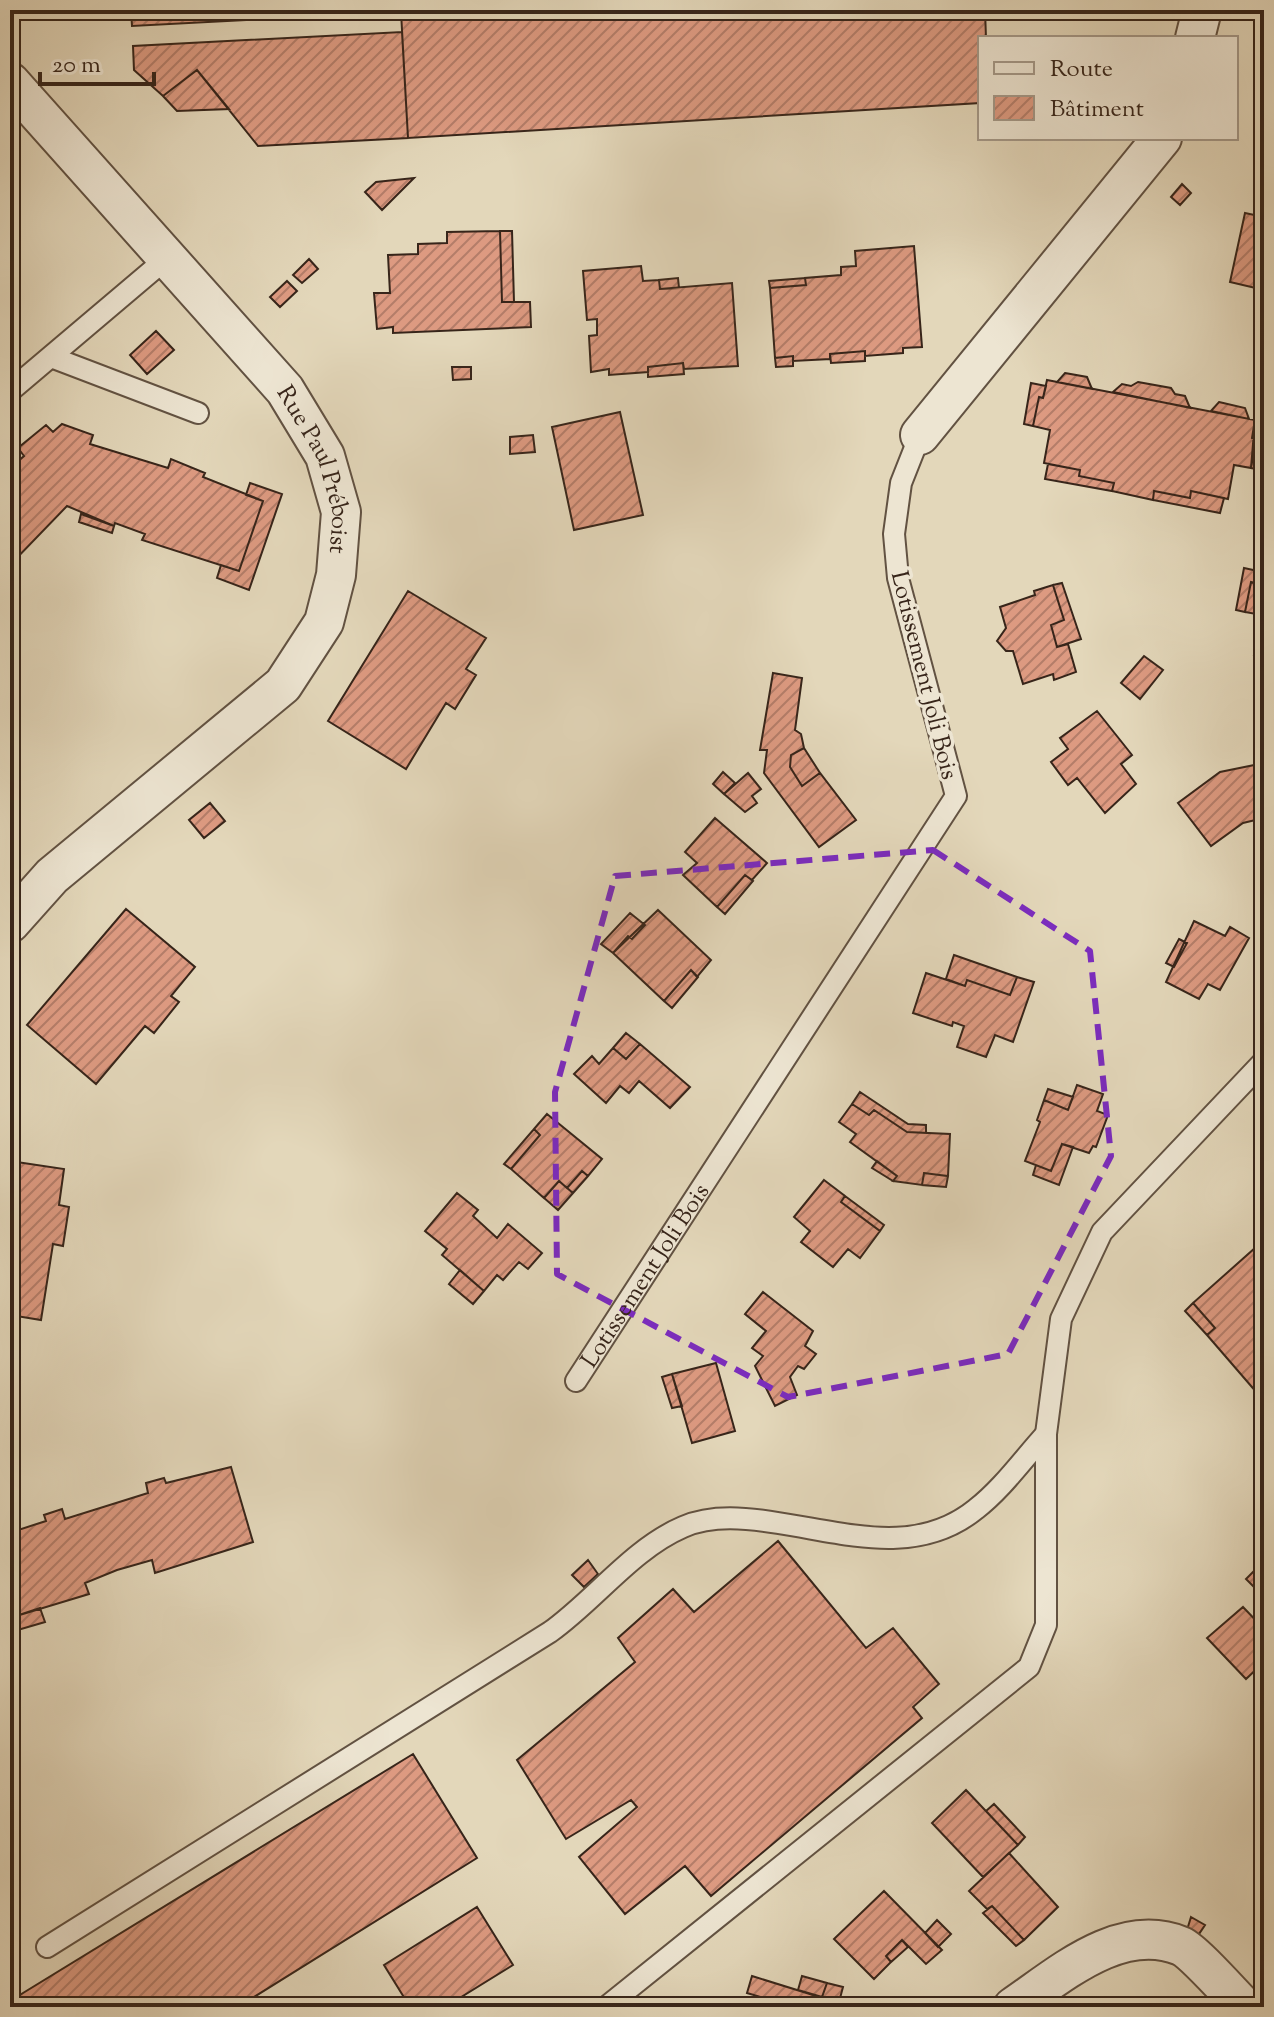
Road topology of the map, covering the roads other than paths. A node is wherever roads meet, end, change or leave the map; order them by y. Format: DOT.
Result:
graph roads {
  1 [pos="1202,10"];
  2 [pos="1196,36"];
  3 [pos="10,82"];
  4 [pos="1160,140"];
  5 [pos="167,258"];
  6 [pos="51,357"];
  7 [pos="10,391"];
  8 [pos="198,413"];
  9 [pos="920,435"];
  10 [pos="10,923"];
  11 [pos="1264,1061"];
  12 [pos="576,1381"];
  13 [pos="1046,1434"];
  14 [pos="47,1947"];
  15 [pos="606,2007"];
  16 [pos="1013,2007"];
  17 [pos="1244,2007"];
  1 -- 2 [label="street"];
  3 -- 5 [label="street, Rue Paul Préboist"];
  4 -- 9 [label="street, Lotissement Joli Bois"];
  5 -- 6 [label="lane"];
  5 -- 10 [label="street, Rue Paul Préboist"];
  6 -- 7 [label="lane"];
  6 -- 8 [label="lane"];
  9 -- 12 [label="lane, Lotissement Joli Bois"];
  11 -- 13 [label="lane"];
  13 -- 14 [label="lane"];
  13 -- 15 [label="lane"];
  16 -- 17 [label="street"];
}
